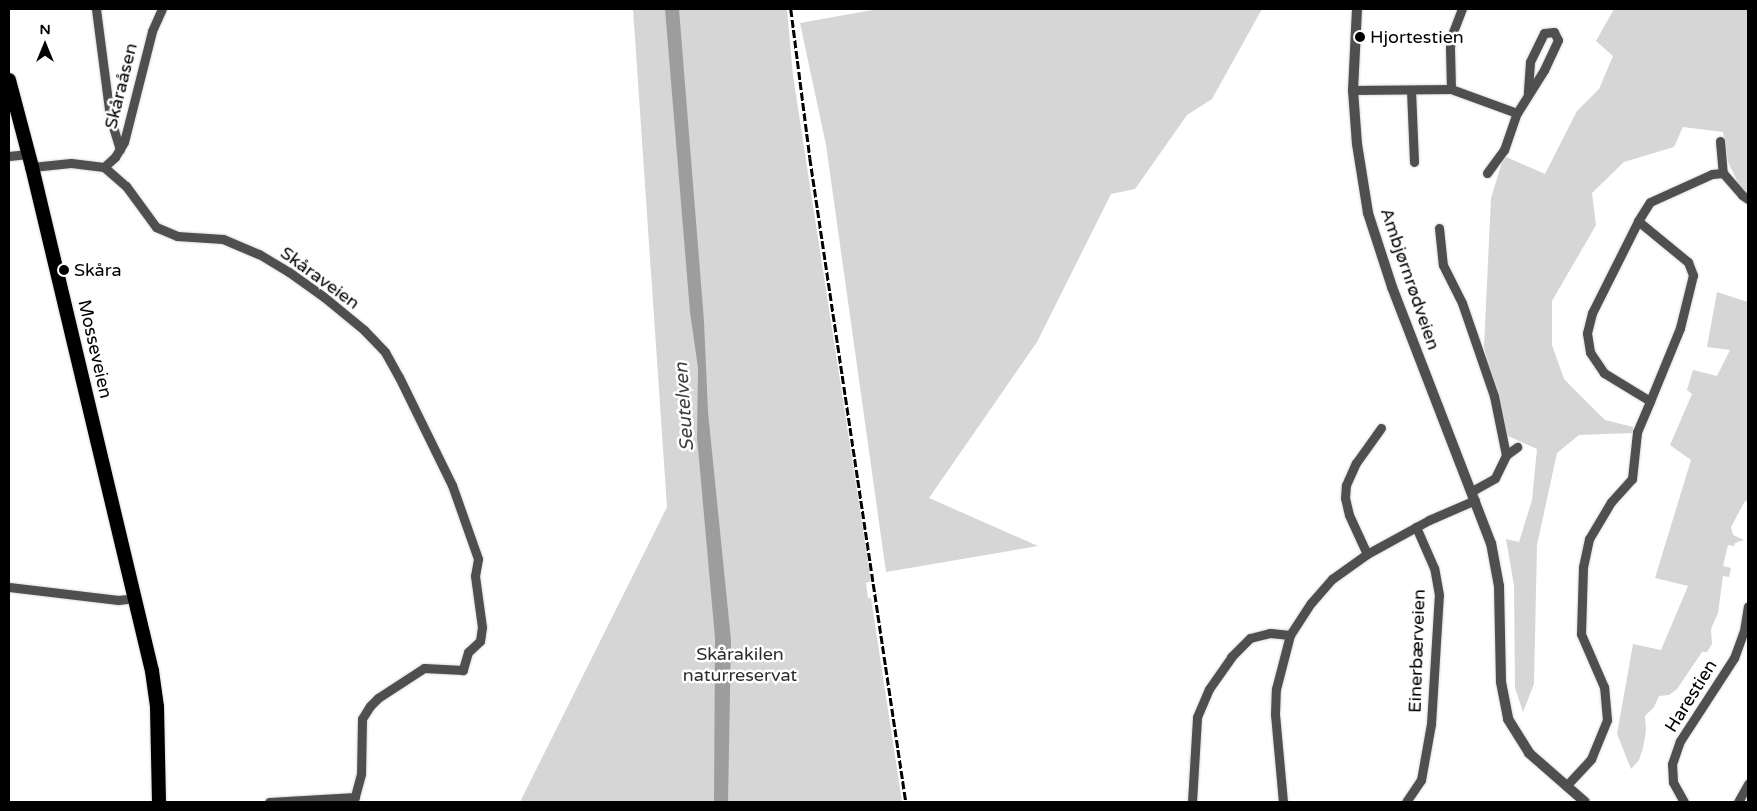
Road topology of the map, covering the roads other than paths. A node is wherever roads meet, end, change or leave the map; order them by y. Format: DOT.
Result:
graph roads {
  1 [pos="96,9"];
  2 [pos="162,9"];
  3 [pos="1357,9"];
  4 [pos="1462,9"];
  5 [pos="9,80"];
  6 [pos="1451,89"];
  7 [pos="1353,90"];
  8 [pos="1411,90"];
  9 [pos="1528,93"];
  10 [pos="1517,113"];
  11 [pos="1720,141"];
  12 [pos="120,150"];
  13 [pos="28,154"];
  14 [pos="9,156"];
  15 [pos="1414,162"];
  16 [pos="104,167"];
  17 [pos="32,168"];
  18 [pos="1487,173"];
  19 [pos="1723,173"];
  20 [pos="1748,199"];
  21 [pos="1638,221"];
  22 [pos="1439,228"];
  23 [pos="1650,401"];
  24 [pos="1380,428"];
  25 [pos="1517,447"];
  26 [pos="1506,456"];
  27 [pos="1474,495"];
  28 [pos="1416,527"];
  29 [pos="1366,554"];
  30 [pos="9,587"];
  31 [pos="136,598"];
  32 [pos="1748,606"];
  33 [pos="1290,635"];
  34 [pos="1748,784"];
  35 [pos="1566,786"];
  36 [pos="357,799"];
  37 [pos="159,802"];
  38 [pos="269,802"];
  39 [pos="1192,802"];
  40 [pos="1282,802"];
  41 [pos="1406,802"];
  42 [pos="1585,802"];
  43 [pos="1684,802"];
  44 [pos="1738,802"];
  1 -- 12 [label="street"];
  2 -- 12 [label="street, Skåraåsen"];
  3 -- 7 [label="street, Ambjørnrødveien"];
  4 -- 6 [label="street"];
  5 -- 13 [label="highway, Mosseveien"];
  6 -- 8 [label="street"];
  6 -- 10 [label="street"];
  7 -- 8 [label="street"];
  7 -- 27 [label="street, Ambjørnrødveien"];
  8 -- 15 [label="street"];
  9 -- 9 [label="street"];
  9 -- 10 [label="street"];
  10 -- 18 [label="street"];
  11 -- 19 [label="street"];
  12 -- 16 [label="street, Skåraåsen"];
  13 -- 14 [label="street"];
  13 -- 17 [label="highway, Mosseveien"];
  16 -- 17 [label="street"];
  16 -- 36 [label="street, Skåraveien"];
  17 -- 31 [label="highway, Mosseveien"];
  19 -- 20 [label="street"];
  19 -- 21 [label="street"];
  21 -- 23 [label="street"];
  21 -- 23 [label="street"];
  22 -- 26 [label="street, Ambjørnrødveien"];
  23 -- 35 [label="street"];
  24 -- 29 [label="street"];
  25 -- 26 [label="street"];
  26 -- 27 [label="street"];
  27 -- 28 [label="street"];
  27 -- 35 [label="street, Ambjørnrødveien"];
  28 -- 29 [label="street"];
  28 -- 41 [label="street, Einerbærveien"];
  29 -- 33 [label="street"];
  30 -- 31 [label="street"];
  31 -- 37 [label="highway, Mosseveien"];
  32 -- 43 [label="street, Harestien"];
  33 -- 39 [label="street"];
  33 -- 40 [label="street"];
  34 -- 44 [label="street"];
  35 -- 42 [label="street, Ambjørnrødveien"];
  36 -- 38 [label="street"];
}
